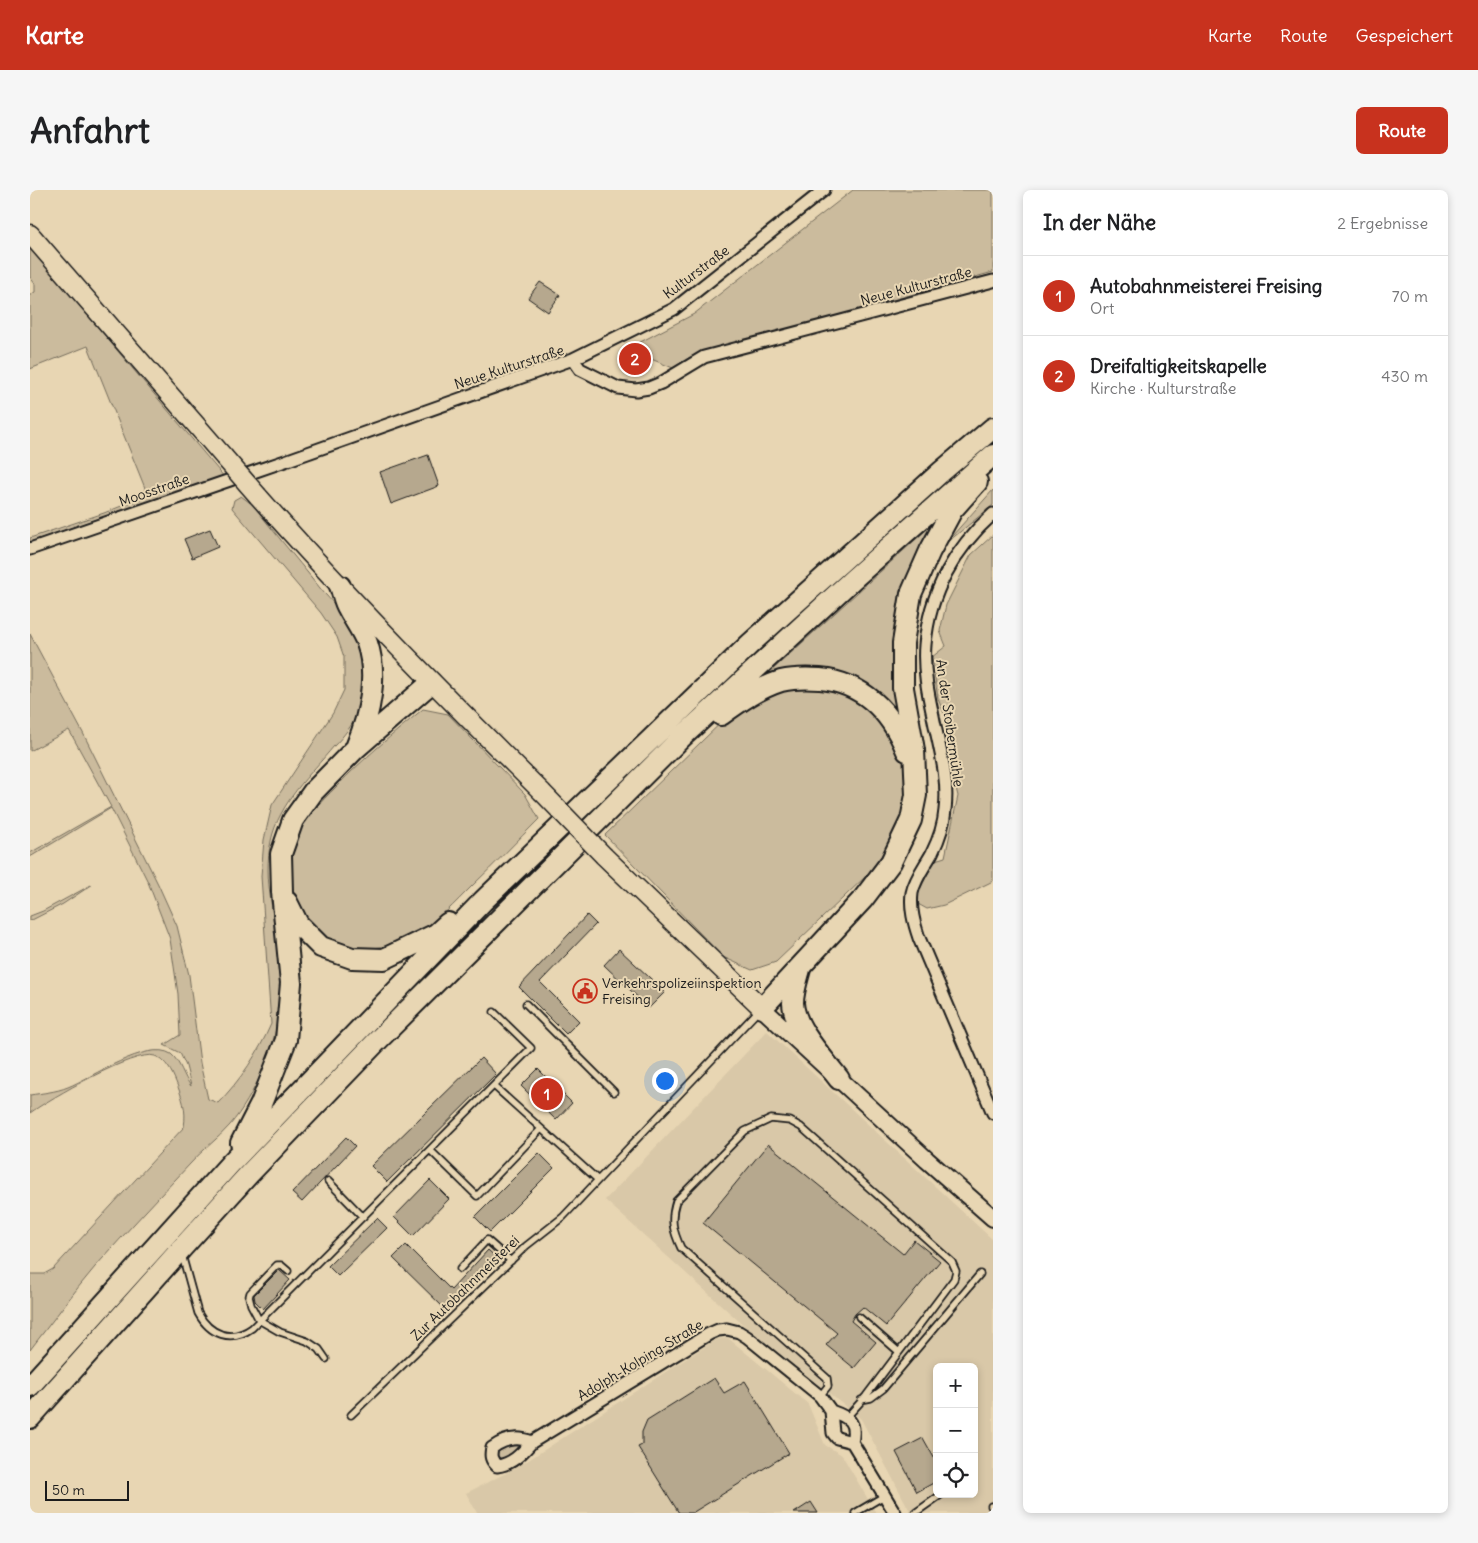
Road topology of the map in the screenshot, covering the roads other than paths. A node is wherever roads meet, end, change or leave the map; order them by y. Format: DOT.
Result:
graph roads {
  1 [pos="824,190"];
  2 [pos="30,234"];
  3 [pos="993,281"];
  4 [pos="573,359"];
  5 [pos="993,428"];
  6 [pos="993,455"];
  7 [pos="288,460"];
  8 [pos="993,467"];
  9 [pos="993,514"];
  10 [pos="30,549"];
  11 [pos="340,586"];
  12 [pos="431,682"];
  13 [pos="682,737"];
  14 [pos="355,749"];
  15 [pos="914,766"];
  16 [pos="282,892"];
  17 [pos="482,900"];
  18 [pos="800,969"];
  19 [pos="526,1004"];
  20 [pos="762,1008"];
  21 [pos="494,1012"];
  22 [pos="839,1079"];
  23 [pos="494,1086"];
  24 [pos="614,1092"];
  25 [pos="993,1113"];
  26 [pos="541,1129"];
  27 [pos="430,1150"];
  28 [pos="231,1163"];
  29 [pos="598,1180"];
  30 [pos="328,1181"];
  31 [pos="363,1217"];
  32 [pos="993,1218"];
  33 [pos="181,1248"];
  34 [pos="511,1261"];
  35 [pos="460,1269"];
  36 [pos="288,1271"];
  37 [pos="980,1274"];
  38 [pos="858,1316"];
  39 [pos="259,1320"];
  40 [pos="899,1352"];
  41 [pos="326,1358"];
  42 [pos="30,1386"];
  43 [pos="820,1396"];
  44 [pos="862,1400"];
  45 [pos="831,1410"];
  46 [pos="351,1415"];
  47 [pos="847,1417"];
  48 [pos="30,1418"];
  49 [pos="532,1442"];
  50 [pos="852,1442"];
  51 [pos="884,1496"];
  52 [pos="936,1498"];
  53 [pos="855,1513"];
  54 [pos="895,1513"];
  55 [pos="915,1513"];
  1 -- 4 [label="street, Kulturstraße"];
  2 -- 11 [label="main road, bridge"];
  3 -- 4 [label="street, Neue Kulturstraße"];
  4 -- 7 [label="street, Neue Kulturstraße"];
  5 -- 17 [label="highway"];
  6 -- 13 [label="highway"];
  7 -- 10 [label="street, Moosstraße"];
  8 -- 15 [label="highway"];
  9 -- 25 [label="street, An der Stoibermühle"];
  11 -- 12 [label="main road"];
  11 -- 14 [label="highway"];
  12 -- 14 [label="highway"];
  12 -- 20 [label="main road, bridge"];
  13 -- 15 [label="highway"];
  13 -- 33 [label="highway"];
  14 -- 16 [label="highway"];
  15 -- 18 [label="highway"];
  16 -- 17 [label="highway"];
  16 -- 28 [label="highway"];
  17 -- 28 [label="highway"];
  18 -- 20 [label="highway"];
  18 -- 22 [label="highway"];
  19 -- 24 [label="lane"];
  20 -- 22 [label="main road"];
  20 -- 29 [label="lane, Zur Autobahnmeisterei"];
  21 -- 23 [label="lane"];
  22 -- 32 [label="main road"];
  23 -- 26 [label="lane"];
  23 -- 27 [label="lane"];
  26 -- 27 [label="lane"];
  26 -- 29 [label="lane"];
  27 -- 31 [label="lane"];
  28 -- 42 [label="highway"];
  29 -- 34 [label="lane, Zur Autobahnmeisterei"];
  30 -- 31 [label="lane"];
  31 -- 39 [label="lane"];
  33 -- 39 [label="lane"];
  33 -- 48 [label="highway"];
  34 -- 35 [label="lane"];
  34 -- 46 [label="lane, Zur Autobahnmeisterei"];
  36 -- 39 [label="lane"];
  37 -- 44 [label="lane"];
  38 -- 40 [label="lane"];
  39 -- 41 [label="lane"];
  40 -- 43 [label="lane"];
  40 -- 44 [label="lane"];
  43 -- 45 [label="street, Adolph-Kolping-Straße"];
  43 -- 49 [label="street, Adolph-Kolping-Straße"];
  44 -- 47 [label="lane"];
  45 -- 47 [label="street, Adolph-Kolping-Straße"];
  45 -- 50 [label="street"];
  47 -- 50 [label="street"];
  50 -- 51 [label="street"];
  51 -- 53 [label="lane"];
  51 -- 54 [label="street"];
  52 -- 55 [label="lane"];
}
